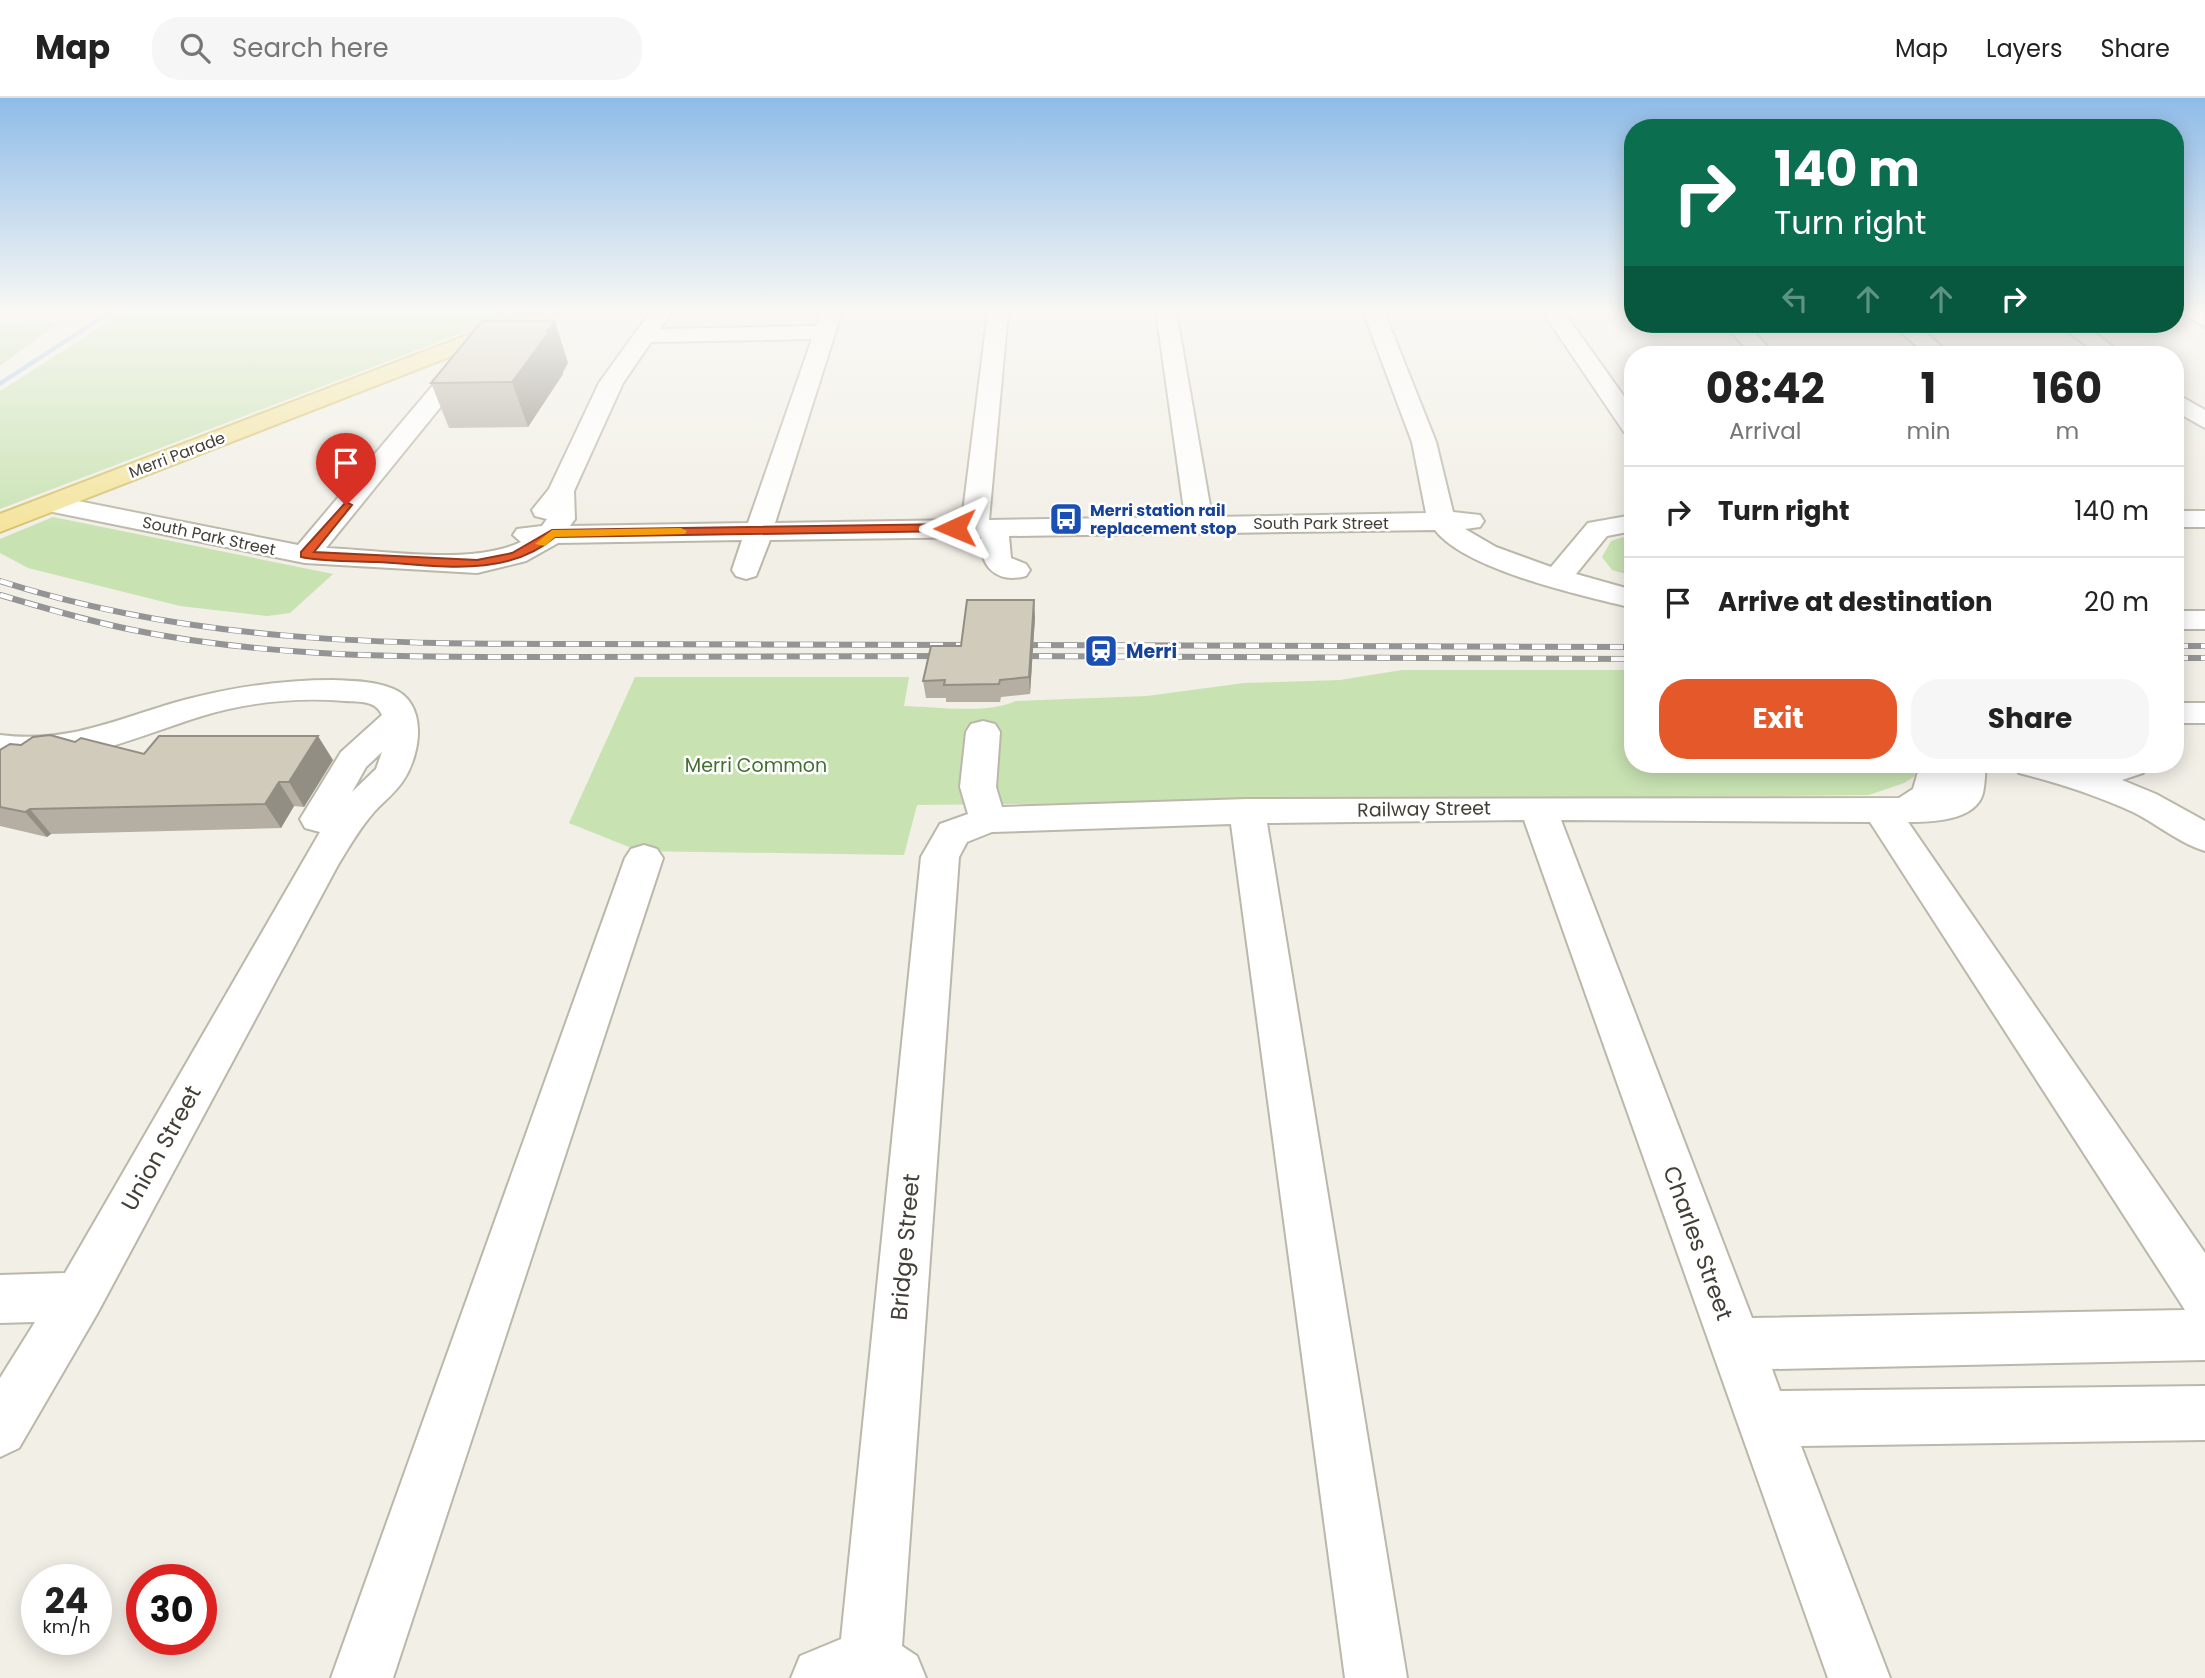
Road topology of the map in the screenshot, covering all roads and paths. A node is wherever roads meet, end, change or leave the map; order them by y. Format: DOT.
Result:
graph roads {
  1 [pos="360,385"];
  2 [pos="446,385"];
  3 [pos="610,385"];
  4 [pos="807,385"];
  5 [pos="994,385"];
  6 [pos="1178,385"];
  7 [pos="1402,385"];
  8 [pos="1603,385"];
  9 [pos="2184,406"];
  10 [pos="1624,415"];
  11 [pos="2205,421"];
  12 [pos="53,504"];
  13 [pos="2184,519"];
  14 [pos="2205,519"];
  15 [pos="1457,522"];
  16 [pos="0,524"];
  17 [pos="1200,524"];
  18 [pos="1624,525"];
  19 [pos="986,527"];
  20 [pos="759,530"];
  21 [pos="540,534"];
  22 [pos="305,555"];
  23 [pos="1016,569"];
  24 [pos="746,570"];
  25 [pos="1563,570"];
  26 [pos="1624,583"];
  27 [pos="1624,595"];
  28 [pos="2184,713"];
  29 [pos="2205,713"];
  30 [pos="0,723"];
  31 [pos="148,723"];
  32 [pos="982,732"];
  33 [pos="0,746"];
  34 [pos="1936,773"];
  35 [pos="1969,773"];
  36 [pos="2062,773"];
  37 [pos="2106,773"];
  38 [pos="2134,773"];
  39 [pos="2073,776"];
  40 [pos="1538,808"];
  41 [pos="1890,810"];
  42 [pos="1247,811"];
  43 [pos="970,827"];
  44 [pos="2205,836"];
  45 [pos="644,858"];
  46 [pos="2205,1296"];
  47 [pos="79,1297"];
  48 [pos="0,1299"];
  49 [pos="2205,1335"];
  50 [pos="1735,1344"];
  51 [pos="2205,1413"];
  52 [pos="1763,1419"];
  53 [pos="0,1429"];
  54 [pos="862,1674"];
  55 [pos="362,1678"];
  56 [pos="1376,1678"];
  57 [pos="1859,1678"];
  1 -- 12 [label="main road, Merri Parade"];
  2 -- 22 [label="street"];
  3 -- 21 [label="street"];
  4 -- 20 [label="street"];
  5 -- 19 [label="street"];
  6 -- 17 [label="street"];
  7 -- 15 [label="street"];
  8 -- 10 [label="street"];
  9 -- 11 [label="street"];
  12 -- 16 [label="main road, Merri Parade"];
  12 -- 22 [label="street, South Park Street"];
  13 -- 14 [label="street"];
  15 -- 17 [label="street, South Park Street"];
  15 -- 25 [label="street"];
  17 -- 19 [label="street, South Park Street"];
  18 -- 25 [label="street"];
  19 -- 20 [label="street, South Park Street"];
  19 -- 23 [label="street"];
  20 -- 21 [label="street, South Park Street"];
  20 -- 24 [label="street"];
  21 -- 22 [label="street, South Park Street"];
  25 -- 26 [label="street"];
  25 -- 27 [label="street"];
  28 -- 29 [label="street"];
  30 -- 31 [label="street"];
  31 -- 33 [label="street"];
  31 -- 47 [label="street, Union Street"];
  32 -- 43 [label="street"];
  34 -- 41 [label="street, Railway Street"];
  35 -- 41 [label="street, Railway Street"];
  36 -- 39 [label="street"];
  37 -- 39 [label="street"];
  38 -- 44 [label="street"];
  39 -- 44 [label="street"];
  40 -- 41 [label="street, Railway Street"];
  40 -- 42 [label="street, Railway Street"];
  40 -- 50 [label="street, Charles Street"];
  41 -- 46 [label="street"];
  42 -- 43 [label="street, Railway Street"];
  42 -- 56 [label="street"];
  43 -- 54 [label="street, Bridge Street"];
  45 -- 55 [label="street"];
  47 -- 48 [label="street"];
  47 -- 53 [label="street, Union Street"];
  49 -- 50 [label="street"];
  50 -- 52 [label="street, Charles Street"];
  51 -- 52 [label="street"];
  52 -- 57 [label="street, Charles Street"];
}
